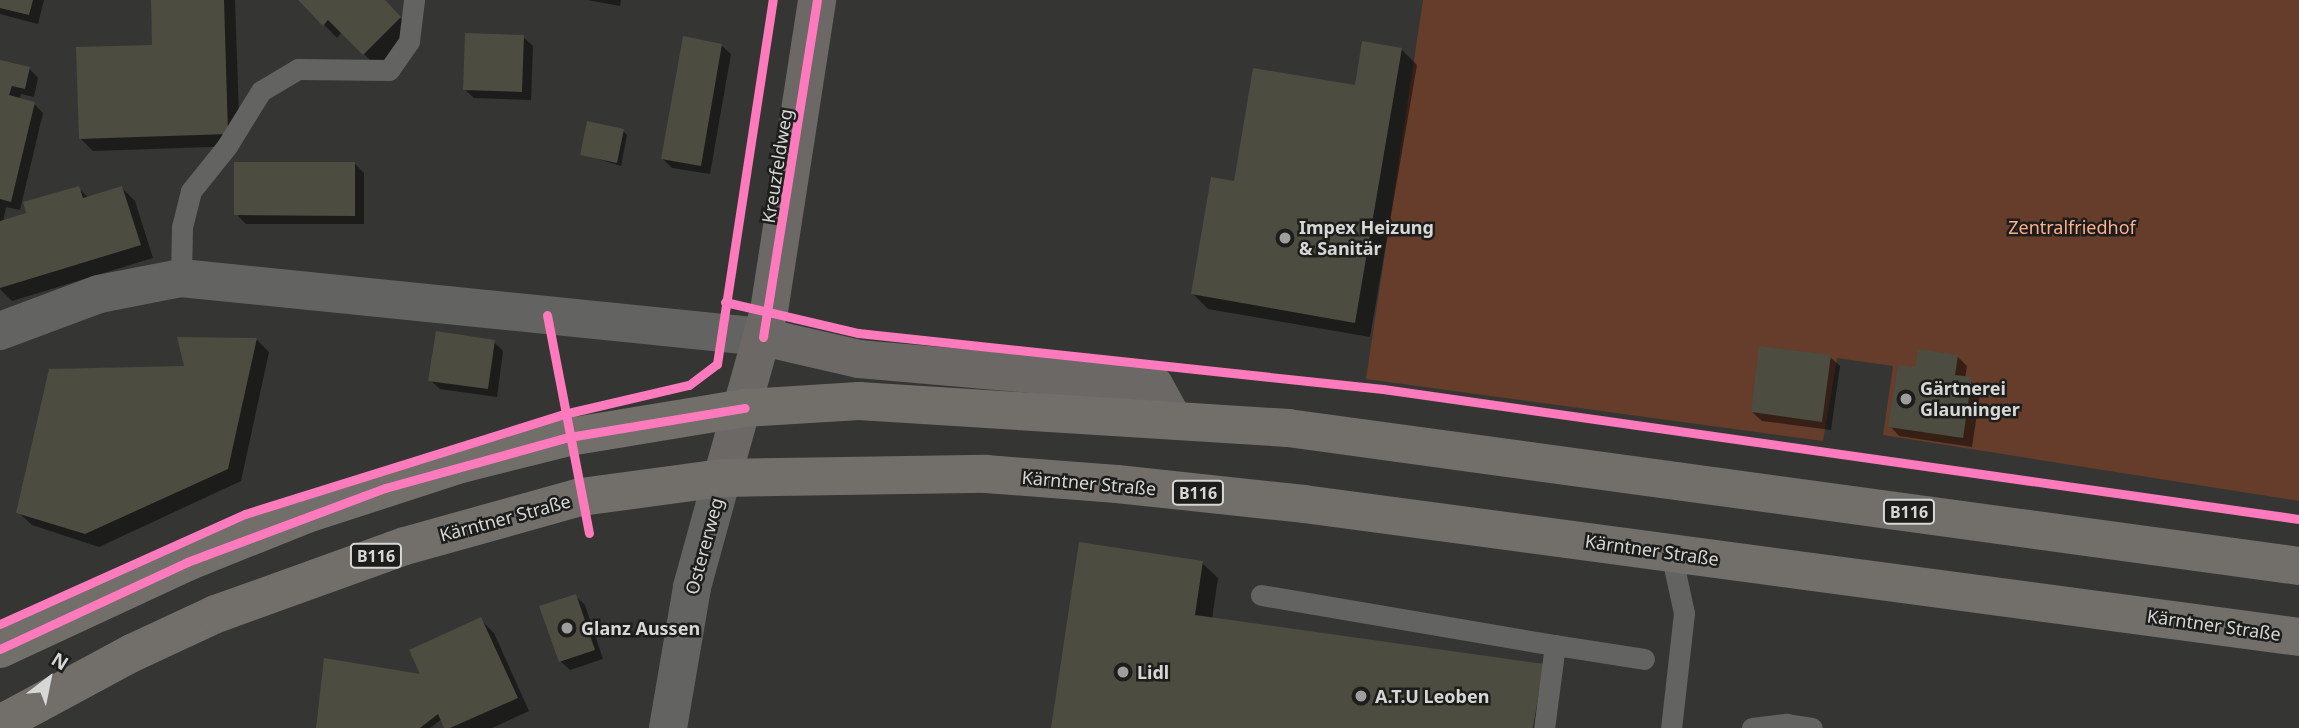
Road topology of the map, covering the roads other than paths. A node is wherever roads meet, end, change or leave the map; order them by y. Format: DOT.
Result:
graph roads {
  1 [pos="414,0"];
  2 [pos="817,0"];
  3 [pos="181,278"];
  4 [pos="0,331"];
  5 [pos="763,337"];
  6 [pos="745,408"];
  7 [pos="1173,419"];
  8 [pos="722,478"];
  9 [pos="1671,553"];
  10 [pos="2299,566"];
  11 [pos="1261,596"];
  12 [pos="2299,637"];
  13 [pos="1555,645"];
  14 [pos="0,649"];
  15 [pos="1644,659"];
  16 [pos="0,724"];
  17 [pos="668,728"];
  18 [pos="1544,728"];
  19 [pos="1671,728"];
  20 [pos="1752,728"];
  21 [pos="1812,728"];
  1 -- 3 [label="lane"];
  2 -- 5 [label="main road, Kreuzfeldweg"];
  3 -- 4 [label="street"];
  3 -- 5 [label="street"];
  5 -- 6 [label="main road, Kreuzfeldweg"];
  5 -- 7 [label="main road"];
  6 -- 7 [label="main road, B116"];
  6 -- 8 [label="main road, Ostererweg"];
  6 -- 14 [label="main road, B116"];
  7 -- 10 [label="main road, B116"];
  8 -- 9 [label="main road, Kärntner Straße / B116"];
  8 -- 16 [label="main road, Kärntner Straße / B116"];
  8 -- 17 [label="street, Ostererweg"];
  9 -- 12 [label="main road, Kärntner Straße / B116"];
  9 -- 19 [label="lane"];
  11 -- 13 [label="lane"];
  13 -- 15 [label="lane"];
  13 -- 18 [label="lane"];
  20 -- 21 [label="lane"];
}
